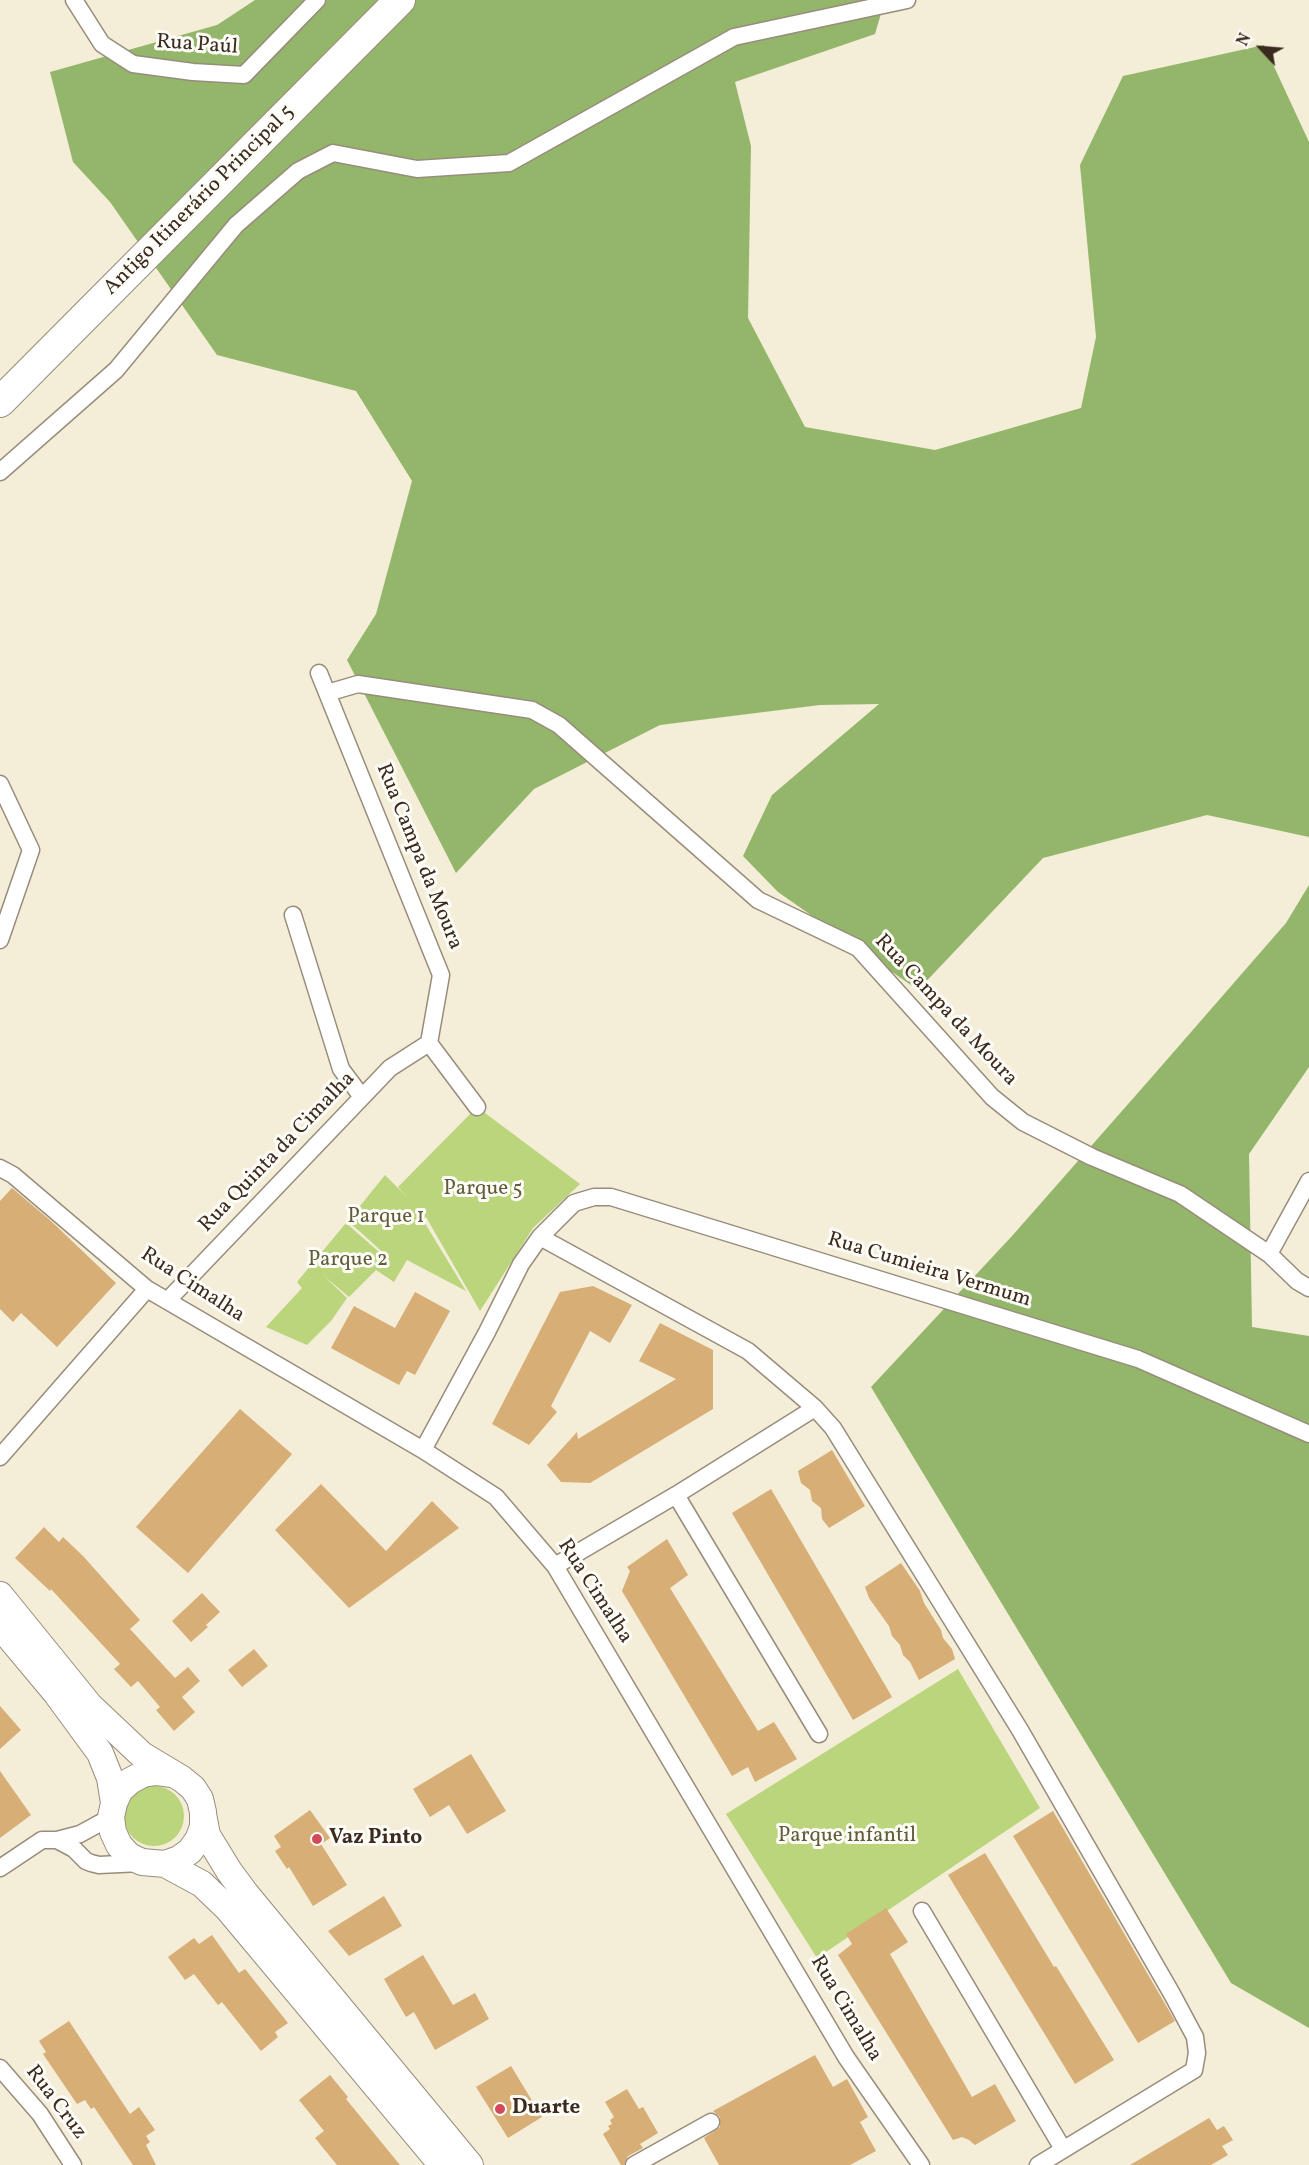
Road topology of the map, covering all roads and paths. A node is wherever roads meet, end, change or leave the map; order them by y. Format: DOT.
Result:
graph roads {
  1 [pos="74,0"];
  2 [pos="317,0"];
  3 [pos="400,0"];
  4 [pos="907,0"];
  5 [pos="0,402"];
  6 [pos="0,472"];
  7 [pos="319,673"];
  8 [pos="327,693"];
  9 [pos="0,784"];
  10 [pos="293,915"];
  11 [pos="0,940"];
  12 [pos="429,1043"];
  13 [pos="362,1097"];
  14 [pos="477,1107"];
  15 [pos="0,1168"];
  16 [pos="1309,1181"];
  17 [pos="540,1238"];
  18 [pos="1269,1254"];
  19 [pos="1309,1288"];
  20 [pos="147,1290"];
  21 [pos="167,1301"];
  22 [pos="815,1408"];
  23 [pos="1309,1434"];
  24 [pos="423,1450"];
  25 [pos="0,1456"];
  26 [pos="676,1495"];
  27 [pos="555,1566"];
  28 [pos="0,1594"];
  29 [pos="0,1626"];
  30 [pos="819,1734"];
  31 [pos="170,1774"];
  32 [pos="112,1810"];
  33 [pos="203,1812"];
  34 [pos="57,1840"];
  35 [pos="154,1863"];
  36 [pos="0,1868"];
  37 [pos="922,1911"];
  38 [pos="0,2068"];
  39 [pos="711,2122"];
  40 [pos="1063,2149"];
  41 [pos="73,2165"];
  42 [pos="442,2165"];
  43 [pos="470,2165"];
  44 [pos="634,2165"];
  45 [pos="921,2165"];
  46 [pos="1038,2165"];
  1 -- 2 [label="street, Rua Paúl"];
  3 -- 5 [label="highway, Antigo Itinerário Principal 5"];
  4 -- 6 [label="street"];
  7 -- 8 [label="street, Rua Campa da Moura"];
  8 -- 12 [label="street, Rua Campa da Moura"];
  8 -- 18 [label="street, Rua Campa da Moura"];
  9 -- 11 [label="street"];
  10 -- 13 [label="street"];
  12 -- 13 [label="street, Rua Quinta da Cimalha"];
  12 -- 14 [label="street"];
  13 -- 21 [label="street, Rua Quinta da Cimalha"];
  15 -- 20 [label="street, Rua Cimalha"];
  16 -- 18 [label="street"];
  17 -- 22 [label="street"];
  17 -- 23 [label="street, Rua Cumieira Vermum"];
  17 -- 24 [label="street, Rua Cumieira Vermum"];
  18 -- 19 [label="street, Rua Campa da Moura"];
  20 -- 21 [label="street, Rua Cimalha"];
  20 -- 25 [label="street"];
  21 -- 24 [label="street, Rua Cimalha"];
  22 -- 26 [label="street"];
  22 -- 40 [label="street"];
  24 -- 27 [label="street, Rua Cimalha"];
  26 -- 27 [label="street"];
  26 -- 30 [label="street"];
  27 -- 45 [label="street, Rua Cimalha"];
  28 -- 31 [label="main road"];
  29 -- 32 [label="main road"];
  31 -- 32 [label="main road"];
  31 -- 33 [label="main road"];
  32 -- 34 [label="street"];
  32 -- 35 [label="main road"];
  33 -- 35 [label="main road"];
  33 -- 43 [label="main road"];
  34 -- 35 [label="street"];
  34 -- 36 [label="street"];
  35 -- 42 [label="main road"];
  37 -- 40 [label="street"];
  38 -- 41 [label="street, Rua Cruz"];
  39 -- 44 [label="street"];
  40 -- 46 [label="street"];
}
